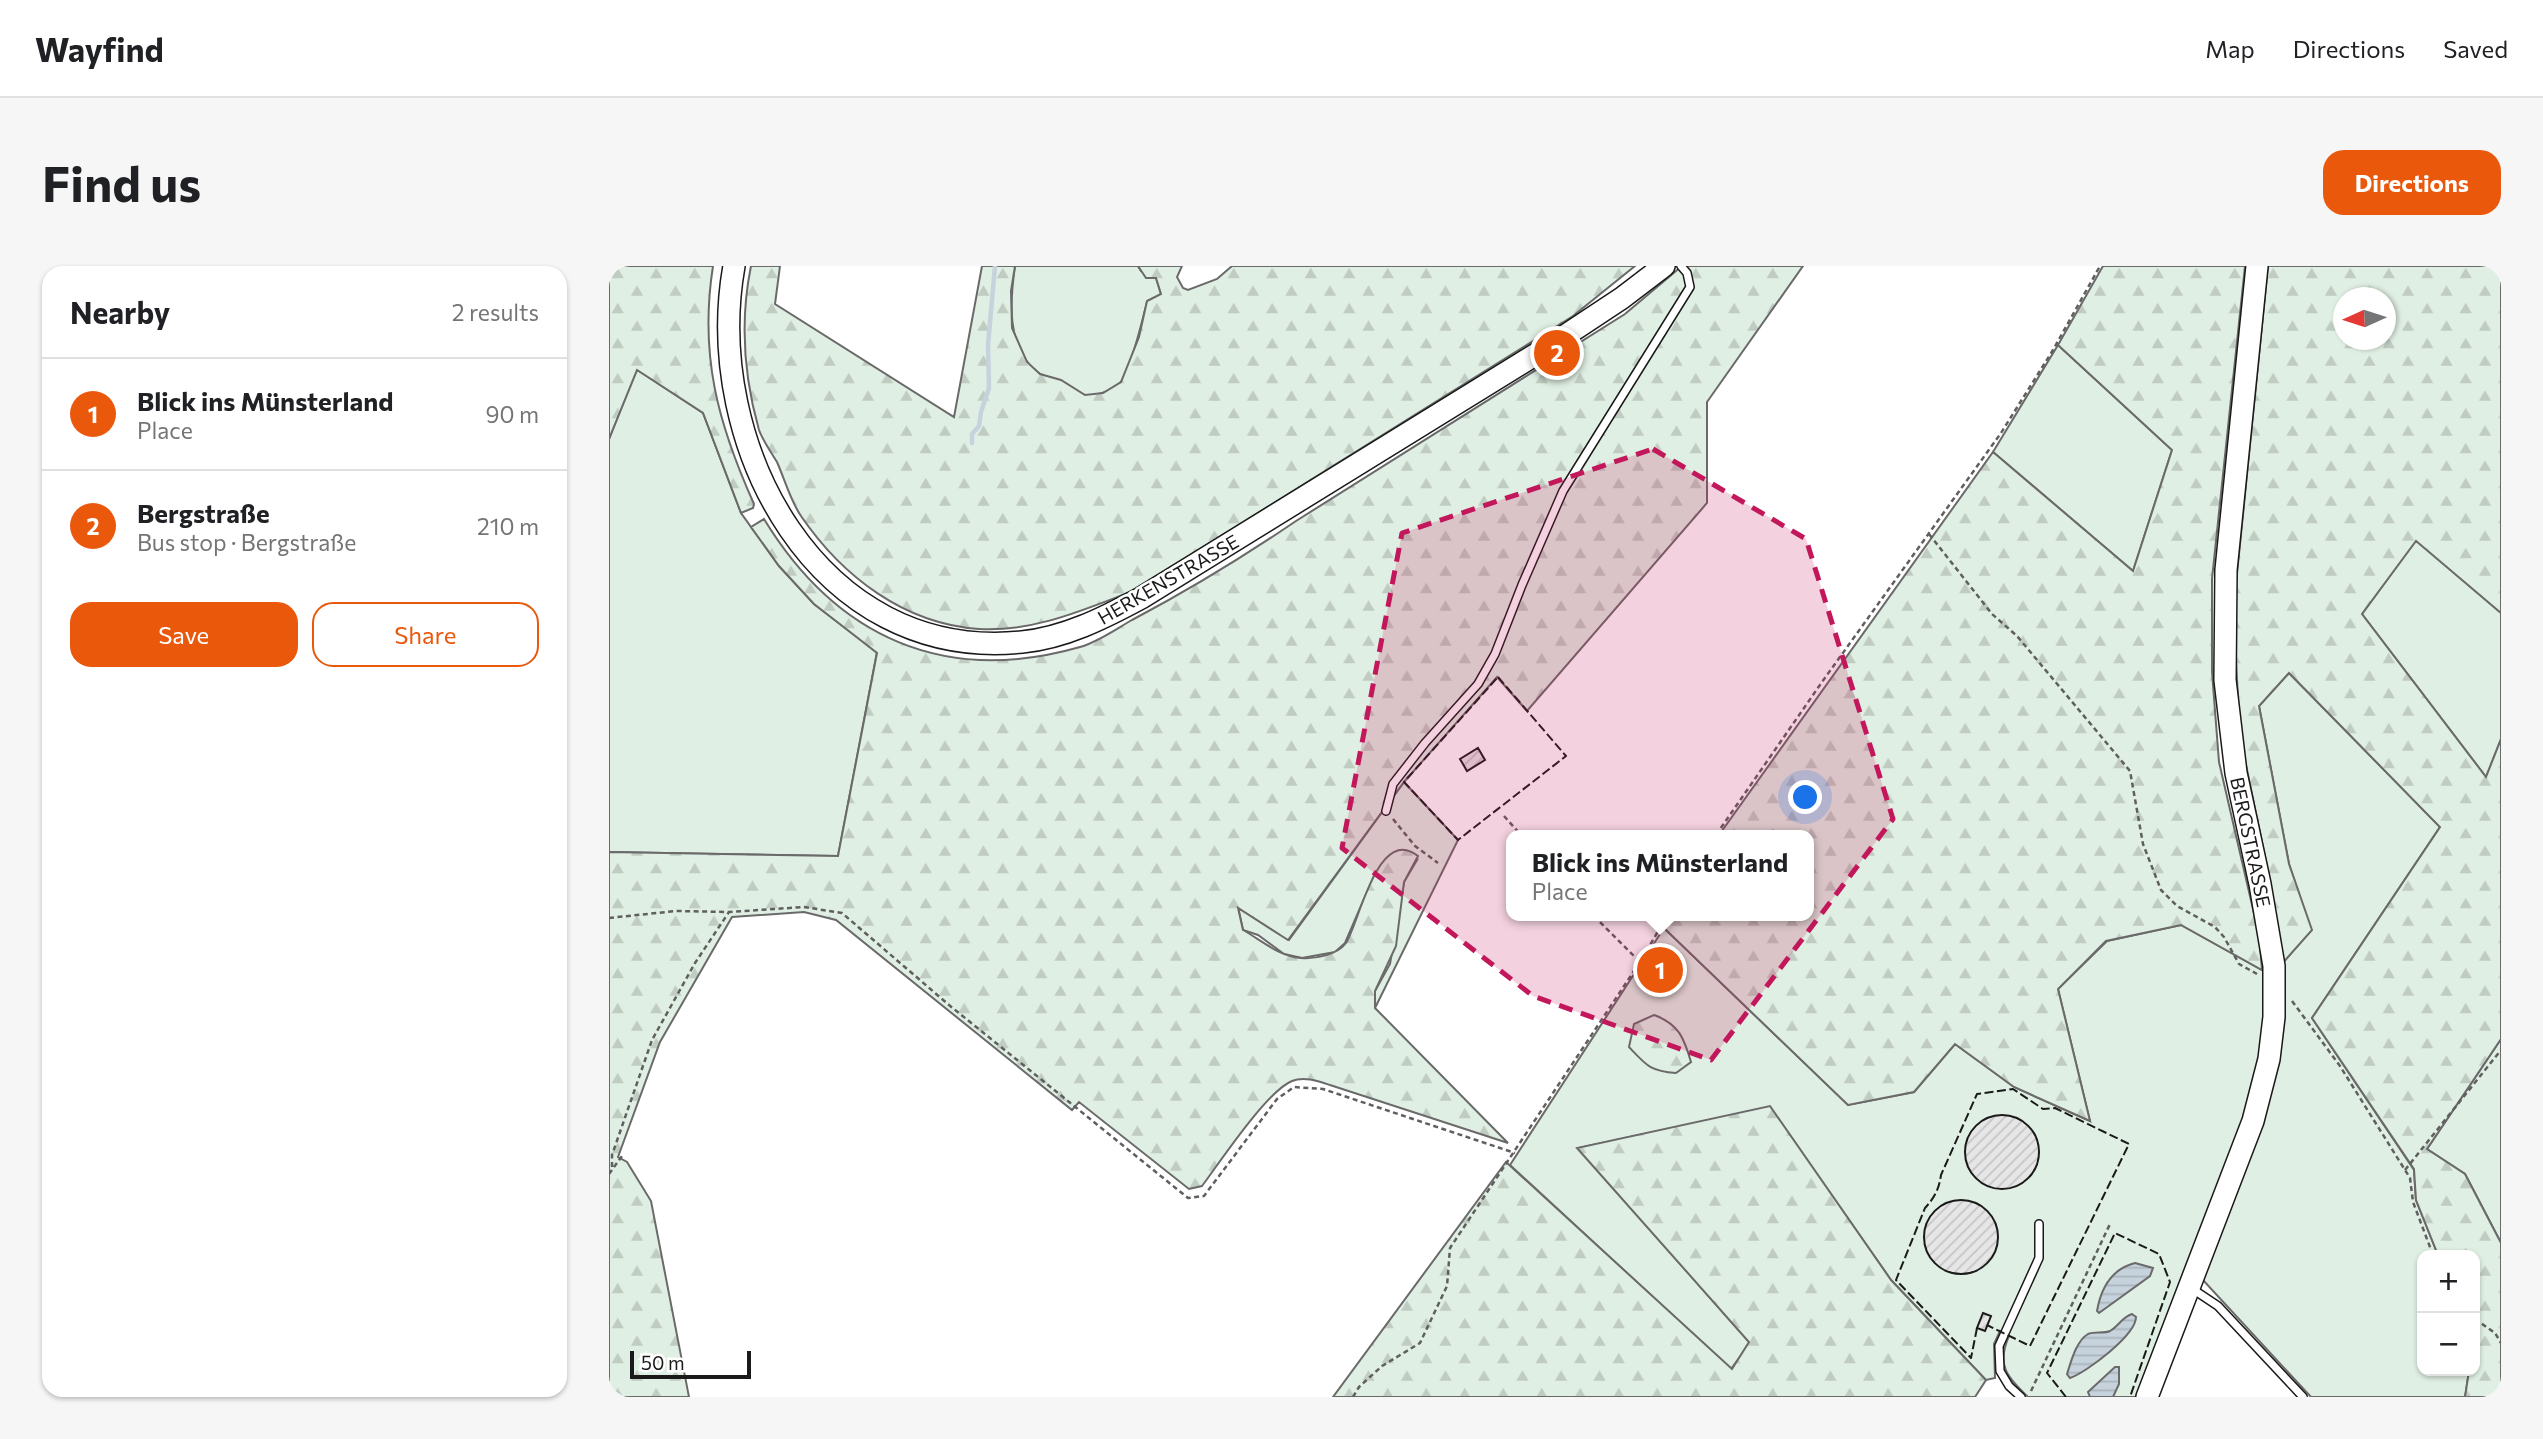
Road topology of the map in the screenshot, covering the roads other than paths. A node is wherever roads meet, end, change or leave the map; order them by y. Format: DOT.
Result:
graph roads {
  1 [pos="734,266"];
  2 [pos="1664,266"];
  3 [pos="1681,266"];
  4 [pos="2257,266"];
  5 [pos="1387,811"];
  6 [pos="2039,1223"];
  7 [pos="2189,1287"];
  8 [pos="2021,1397"];
  9 [pos="2147,1397"];
  10 [pos="2302,1397"];
  1 -- 2 [label="main road, HERKENSTRASSE"];
  3 -- 5 [label="lane"];
  4 -- 7 [label="main road, BERGSTRASSE"];
  6 -- 8 [label="lane"];
  7 -- 9 [label="main road, BERGSTRASSE"];
  7 -- 10 [label="lane"];
}
